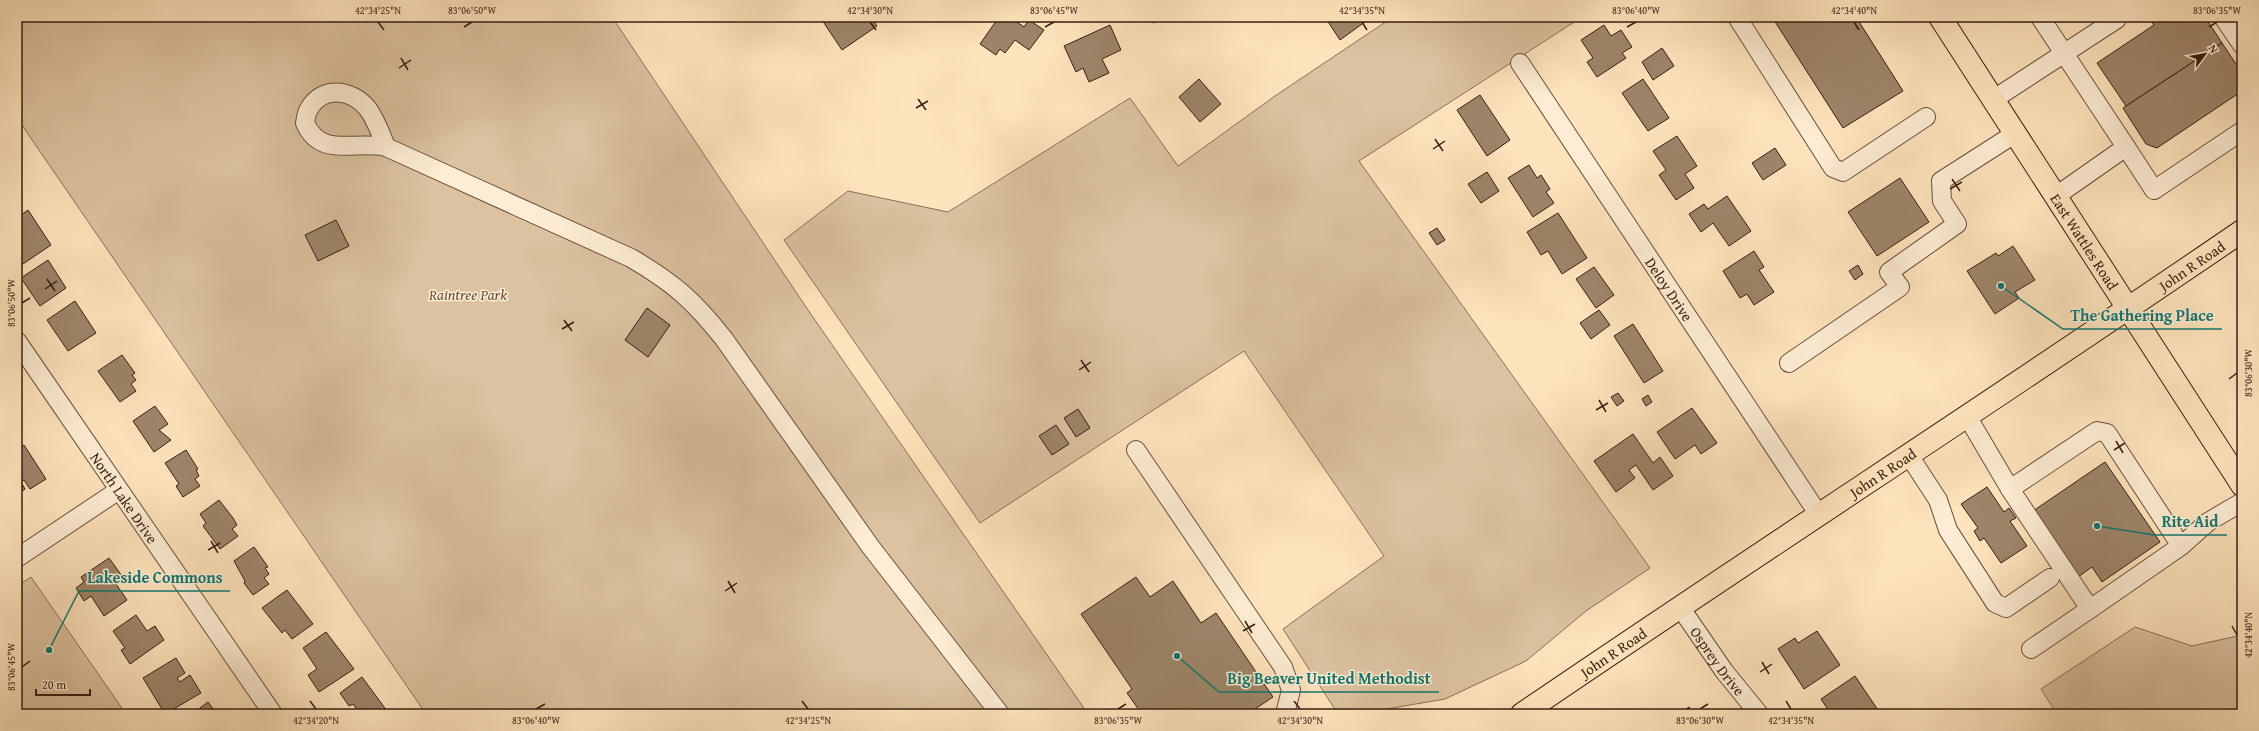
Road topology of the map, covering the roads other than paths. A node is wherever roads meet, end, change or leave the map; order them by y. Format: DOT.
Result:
graph roads {
  1 [pos="1737,17"];
  2 [pos="1940,17"];
  3 [pos="2040,17"];
  4 [pos="2116,17"];
  5 [pos="2223,17"];
  6 [pos="2242,45"];
  7 [pos="2064,54"];
  8 [pos="1520,63"];
  9 [pos="1994,99"];
  10 [pos="1926,117"];
  11 [pos="2242,131"];
  12 [pos="2016,133"];
  13 [pos="386,147"];
  14 [pos="2126,148"];
  15 [pos="2056,196"];
  16 [pos="2242,231"];
  17 [pos="2127,309"];
  18 [pos="17,341"];
  19 [pos="1789,363"];
  20 [pos="1967,416"];
  21 [pos="1136,450"];
  22 [pos="1908,454"];
  23 [pos="2242,485"];
  24 [pos="2010,489"];
  25 [pos="119,490"];
  26 [pos="2242,502"];
  27 [pos="1819,515"];
  28 [pos="2181,546"];
  29 [pos="17,558"];
  30 [pos="2050,578"];
  31 [pos="1680,606"];
  32 [pos="2090,609"];
  33 [pos="2032,649"];
  34 [pos="273,714"];
  35 [pos="1000,714"];
  36 [pos="1285,714"];
  37 [pos="1522,714"];
  38 [pos="1758,714"];
  1 -- 10 [label="street"];
  2 -- 9 [label="main road, East Wattles Road"];
  3 -- 7 [label="street"];
  4 -- 7 [label="street"];
  5 -- 6 [label="street"];
  7 -- 9 [label="street"];
  7 -- 14 [label="street"];
  8 -- 27 [label="street, Deloy Drive"];
  9 -- 12 [label="main road, East Wattles Road"];
  11 -- 14 [label="street"];
  12 -- 15 [label="main road, East Wattles Road"];
  12 -- 19 [label="street"];
  13 -- 35 [label="street"];
  14 -- 15 [label="street"];
  15 -- 17 [label="main road, East Wattles Road"];
  16 -- 17 [label="main road, John R Road"];
  17 -- 20 [label="main road, John R Road"];
  17 -- 23 [label="main road, East Wattles Road"];
  18 -- 25 [label="street, North Lake Drive"];
  20 -- 22 [label="main road, John R Road"];
  20 -- 24 [label="street"];
  21 -- 36 [label="street"];
  22 -- 27 [label="main road, John R Road"];
  22 -- 30 [label="street"];
  24 -- 28 [label="street"];
  24 -- 32 [label="street"];
  25 -- 29 [label="street"];
  25 -- 34 [label="street, North Lake Drive"];
  26 -- 28 [label="street"];
  27 -- 31 [label="main road, John R Road"];
  28 -- 32 [label="street"];
  31 -- 37 [label="main road, John R Road"];
  31 -- 38 [label="street, Osprey Drive"];
  32 -- 33 [label="street"];
}
